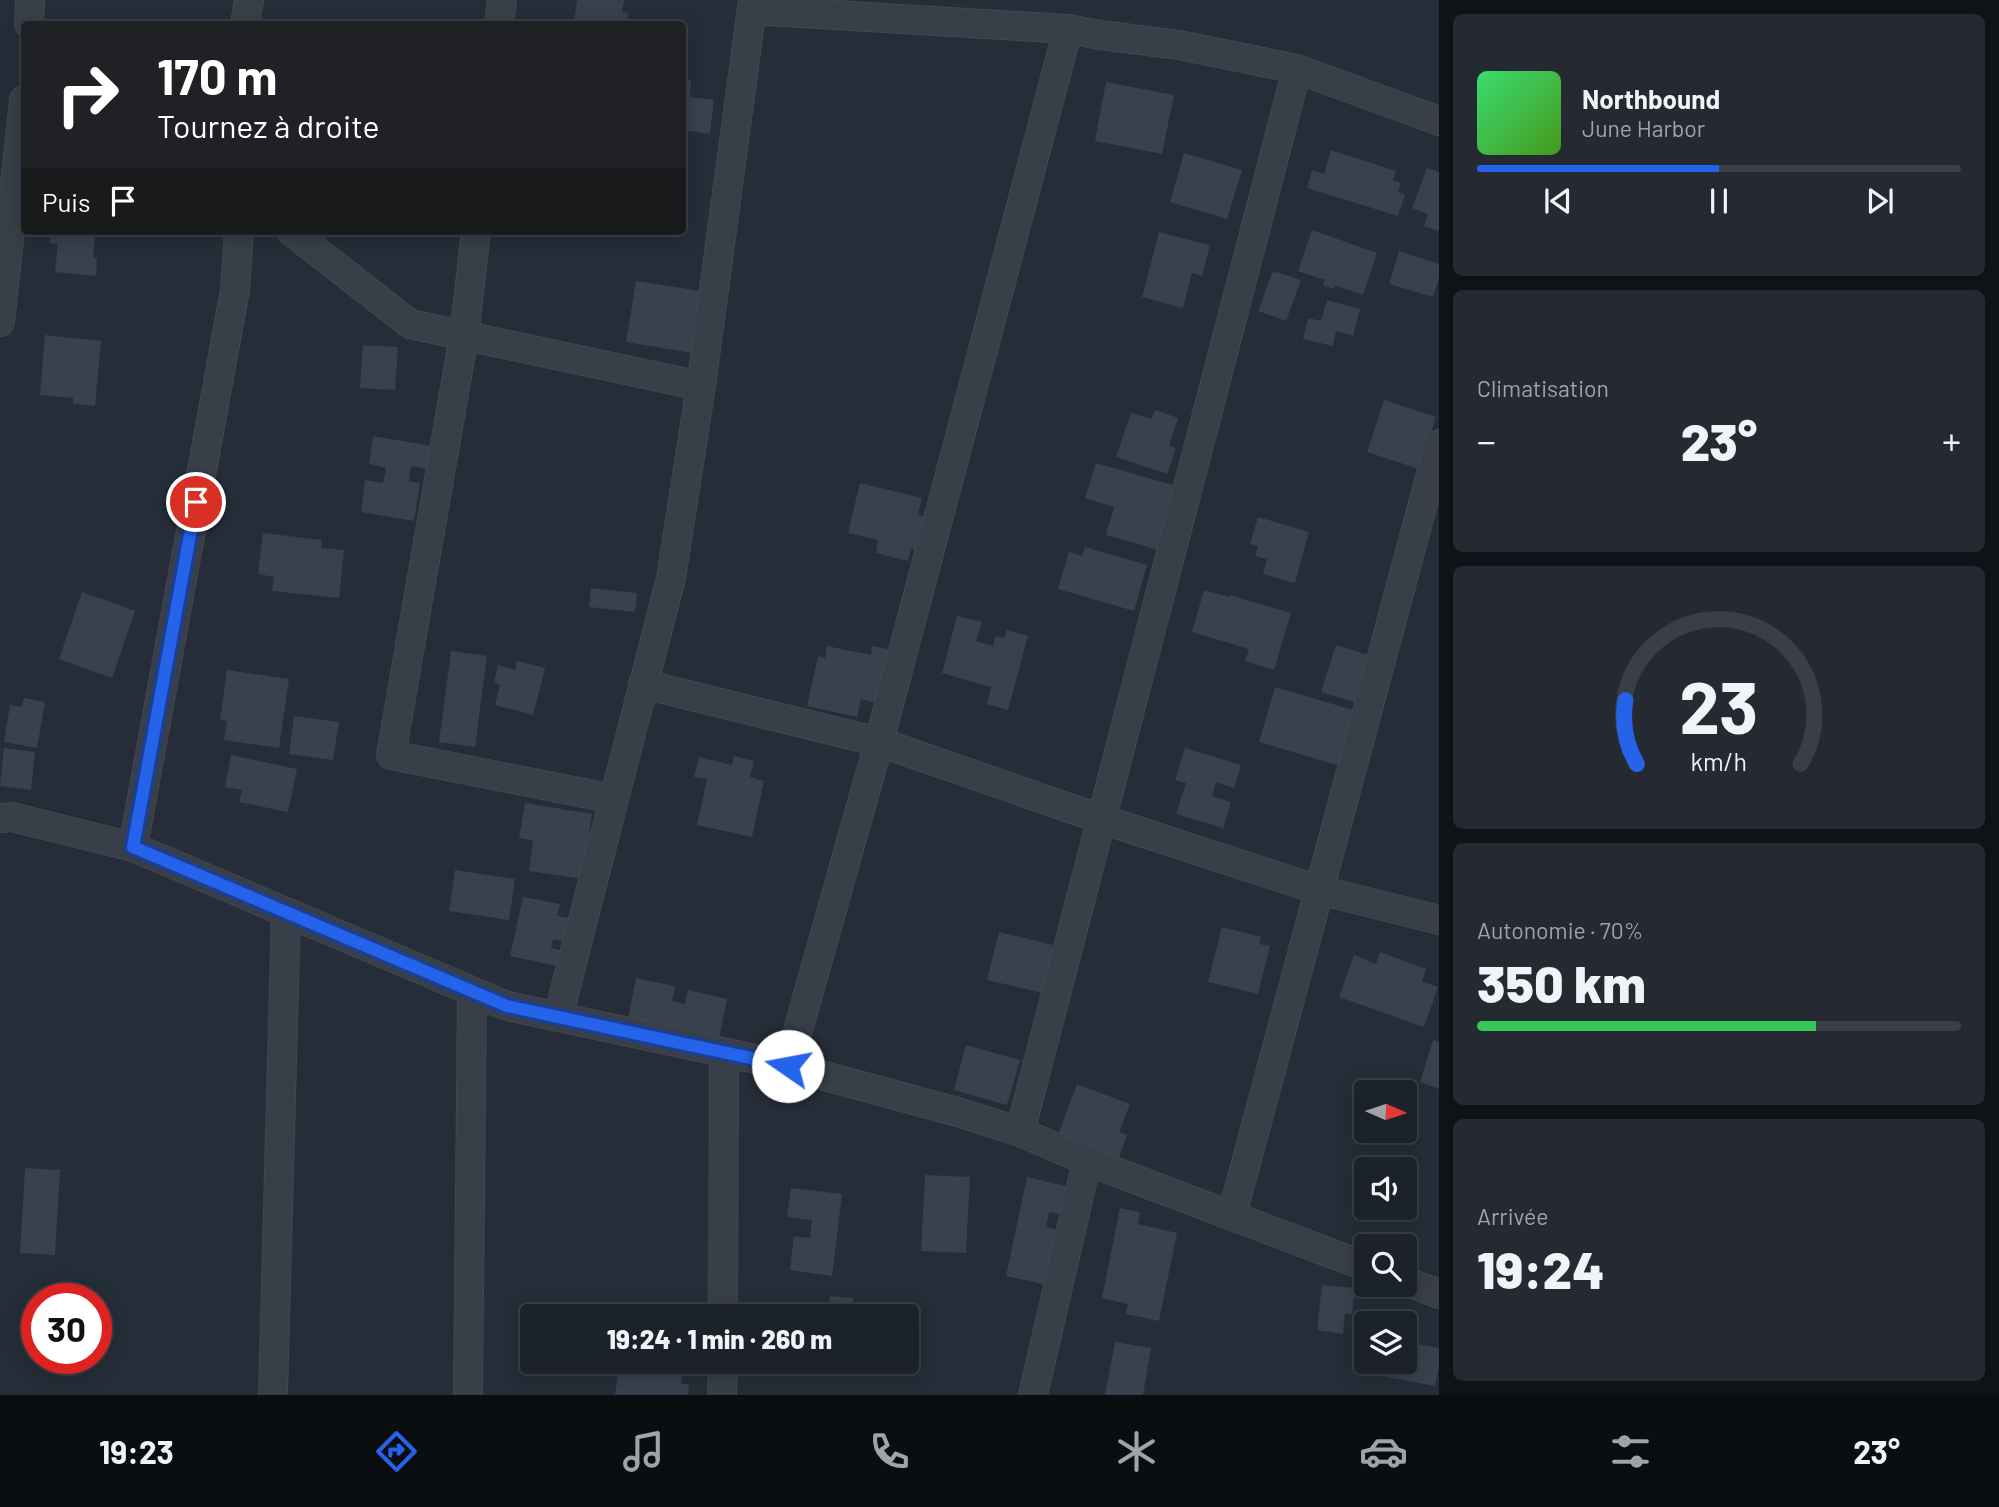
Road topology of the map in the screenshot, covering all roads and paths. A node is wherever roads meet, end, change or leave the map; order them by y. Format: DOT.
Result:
graph roads {
  1 [pos="30,0"];
  2 [pos="250,0"];
  3 [pos="502,0"];
  4 [pos="752,5"];
  5 [pos="29,21"];
  6 [pos="246,21"];
  7 [pos="499,21"];
  8 [pos="1068,29"];
  9 [pos="1297,69"];
  10 [pos="1439,121"];
  11 [pos="21,128"];
  12 [pos="239,235"];
  13 [pos="296,235"];
  14 [pos="476,235"];
  15 [pos="0,322"];
  16 [pos="464,336"];
  17 [pos="701,386"];
  18 [pos="1439,444"];
  19 [pos="643,684"];
  20 [pos="879,742"];
  21 [pos="614,799"];
  22 [pos="0,818"];
  23 [pos="1101,819"];
  24 [pos="133,847"];
  25 [pos="1319,890"];
  26 [pos="286,912"];
  27 [pos="1439,920"];
  28 [pos="472,992"];
  29 [pos="558,1017"];
  30 [pos="724,1053"];
  31 [pos="788,1066"];
  32 [pos="1020,1132"];
  33 [pos="1087,1161"];
  34 [pos="1232,1215"];
  35 [pos="1354,1261"];
  36 [pos="1417,1286"];
  37 [pos="1439,1294"];
  38 [pos="723,1304"];
  39 [pos="723,1374"];
  40 [pos="272,1395"];
  41 [pos="468,1395"];
  42 [pos="722,1395"];
  43 [pos="1033,1395"];
  1 -- 5 [label="street"];
  2 -- 6 [label="street"];
  3 -- 7 [label="street"];
  4 -- 8 [label="street"];
  4 -- 17 [label="street"];
  8 -- 9 [label="street"];
  8 -- 20 [label="street"];
  9 -- 10 [label="street"];
  9 -- 23 [label="street"];
  11 -- 15 [label="street"];
  12 -- 24 [label="street"];
  13 -- 16 [label="street"];
  14 -- 16 [label="street"];
  16 -- 17 [label="street"];
  16 -- 21 [label="street"];
  17 -- 19 [label="street"];
  18 -- 25 [label="street"];
  19 -- 20 [label="street"];
  19 -- 21 [label="street"];
  20 -- 23 [label="street"];
  20 -- 31 [label="street"];
  21 -- 29 [label="street"];
  22 -- 24 [label="street"];
  23 -- 25 [label="street"];
  23 -- 32 [label="street"];
  24 -- 26 [label="street"];
  25 -- 27 [label="street"];
  25 -- 34 [label="street"];
  26 -- 28 [label="street"];
  26 -- 40 [label="street"];
  28 -- 29 [label="street"];
  28 -- 41 [label="street"];
  29 -- 30 [label="street"];
  30 -- 31 [label="street"];
  30 -- 38 [label="street"];
  31 -- 32 [label="street"];
  32 -- 33 [label="street"];
  33 -- 34 [label="street"];
  33 -- 43 [label="street"];
  34 -- 35 [label="street"];
  36 -- 37 [label="street"];
  39 -- 42 [label="street"];
}
